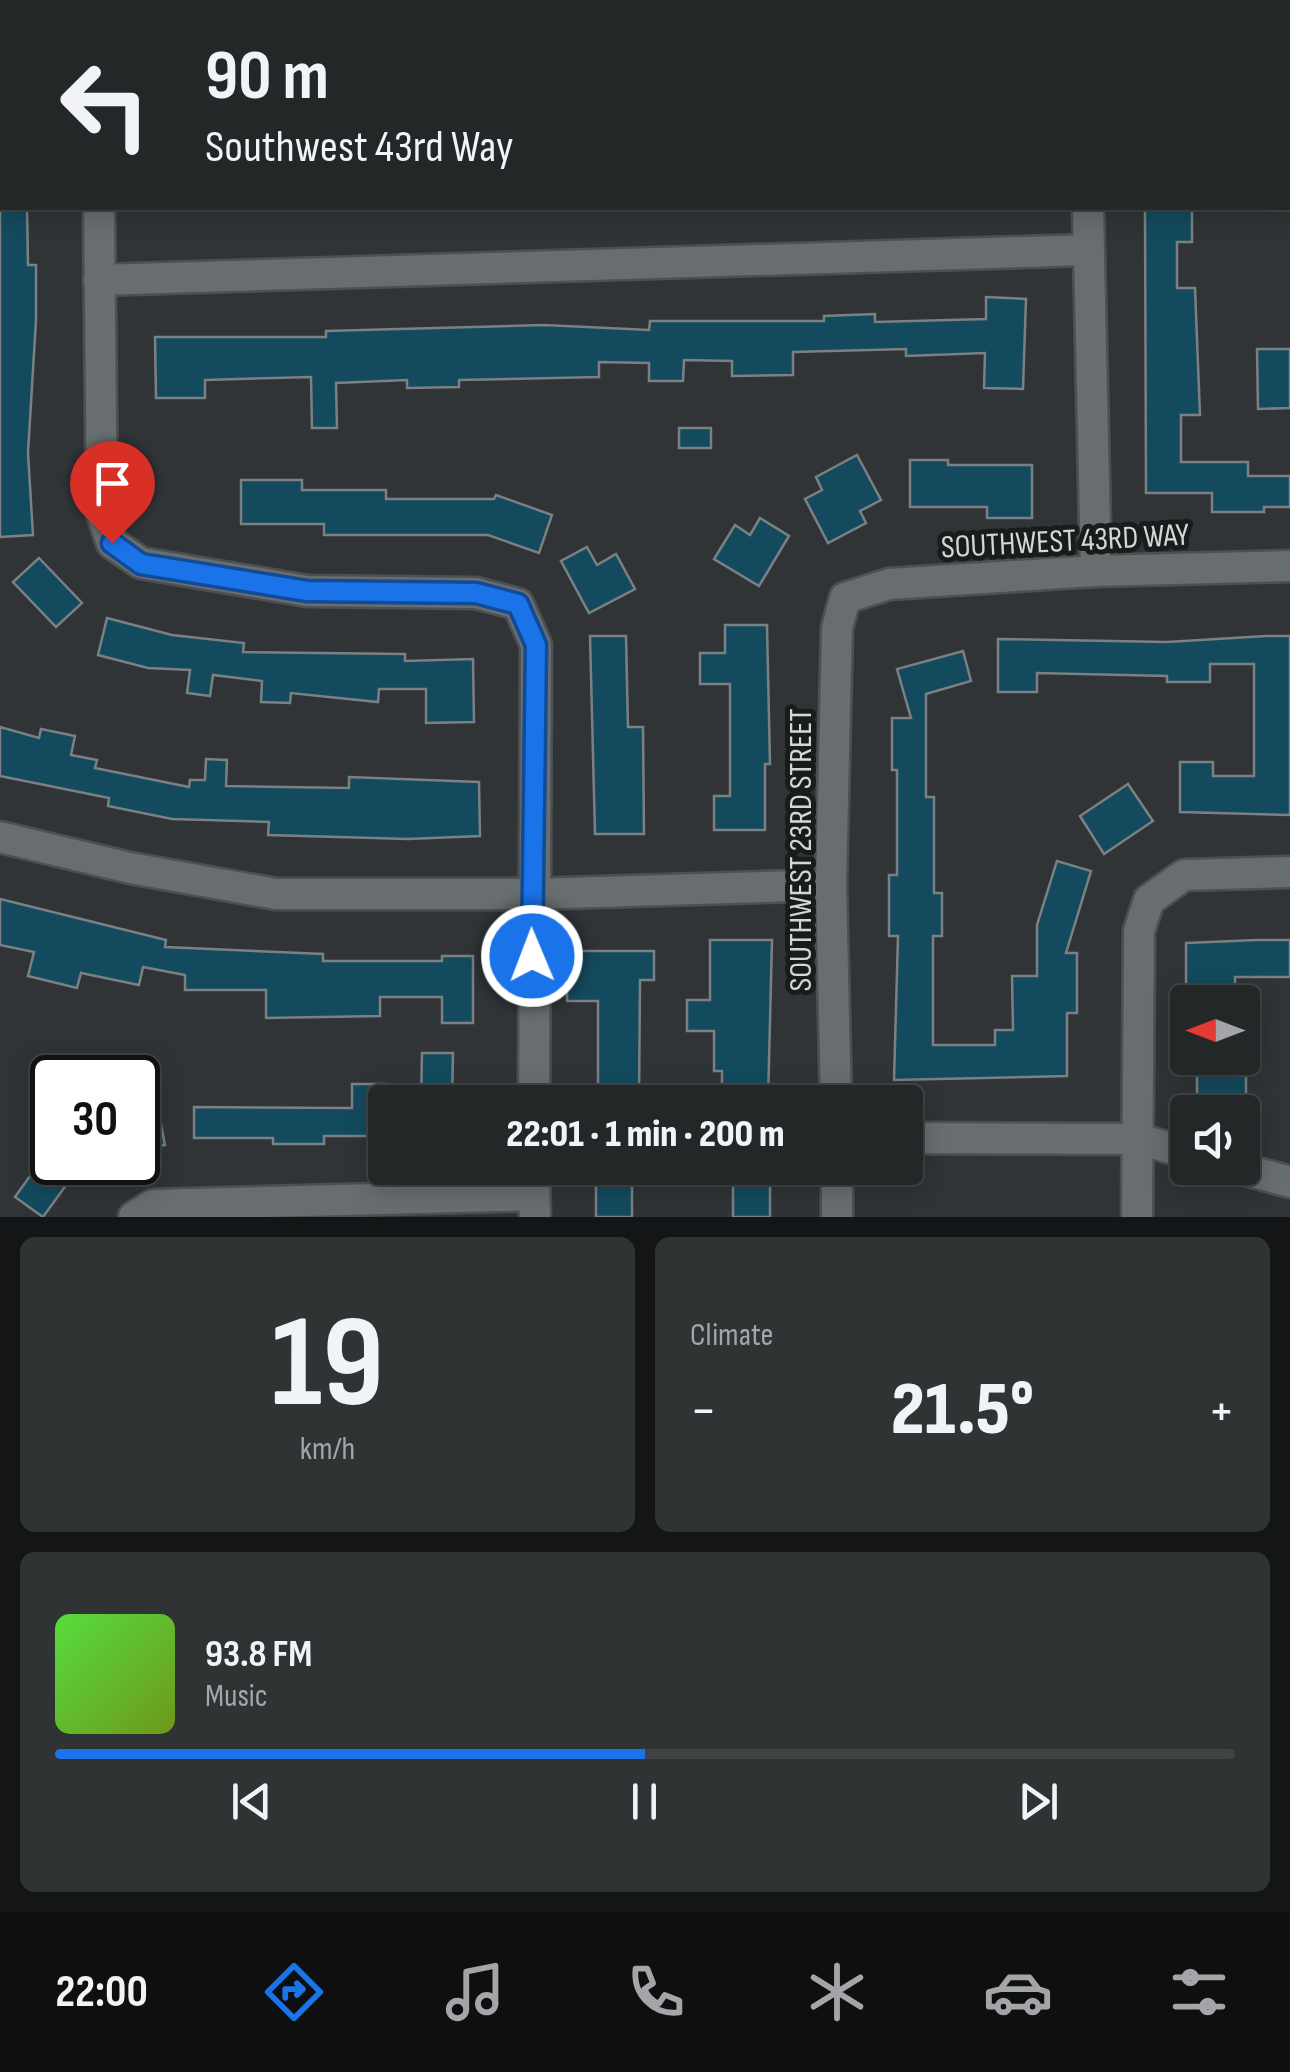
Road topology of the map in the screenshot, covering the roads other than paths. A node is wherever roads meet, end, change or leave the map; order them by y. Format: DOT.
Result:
graph roads {
  1 [pos="99,210"];
  2 [pos="1088,210"];
  3 [pos="1088,250"];
  4 [pos="99,280"];
  5 [pos="1290,566"];
  6 [pos="1096,570"];
  7 [pos="845,598"];
  8 [pos="0,837"];
  9 [pos="1290,872"];
  10 [pos="831,885"];
  11 [pos="532,894"];
  12 [pos="534,1085"];
  13 [pos="836,1085"];
  14 [pos="923,1138"];
  15 [pos="1138,1139"];
  16 [pos="1170,1148"];
  17 [pos="1260,1174"];
  18 [pos="1290,1182"];
  19 [pos="837,1185"];
  20 [pos="534,1193"];
  21 [pos="134,1217"];
  22 [pos="837,1217"];
  23 [pos="1136,1217"];
  1 -- 4 [label="street"];
  2 -- 3 [label="street"];
  3 -- 4 [label="street"];
  3 -- 6 [label="street"];
  4 -- 11 [label="street"];
  5 -- 6 [label="street, SOUTHWEST 43RD WAY"];
  6 -- 7 [label="street, SOUTHWEST 43RD WAY"];
  7 -- 10 [label="street, SOUTHWEST 23RD STREET"];
  8 -- 11 [label="street"];
  9 -- 15 [label="street"];
  10 -- 11 [label="street"];
  10 -- 13 [label="street, SOUTHWEST 23RD STREET"];
  11 -- 12 [label="street"];
  14 -- 15 [label="street"];
  15 -- 16 [label="street"];
  15 -- 23 [label="street"];
  17 -- 18 [label="street"];
  19 -- 22 [label="street"];
  20 -- 21 [label="street"];
}
